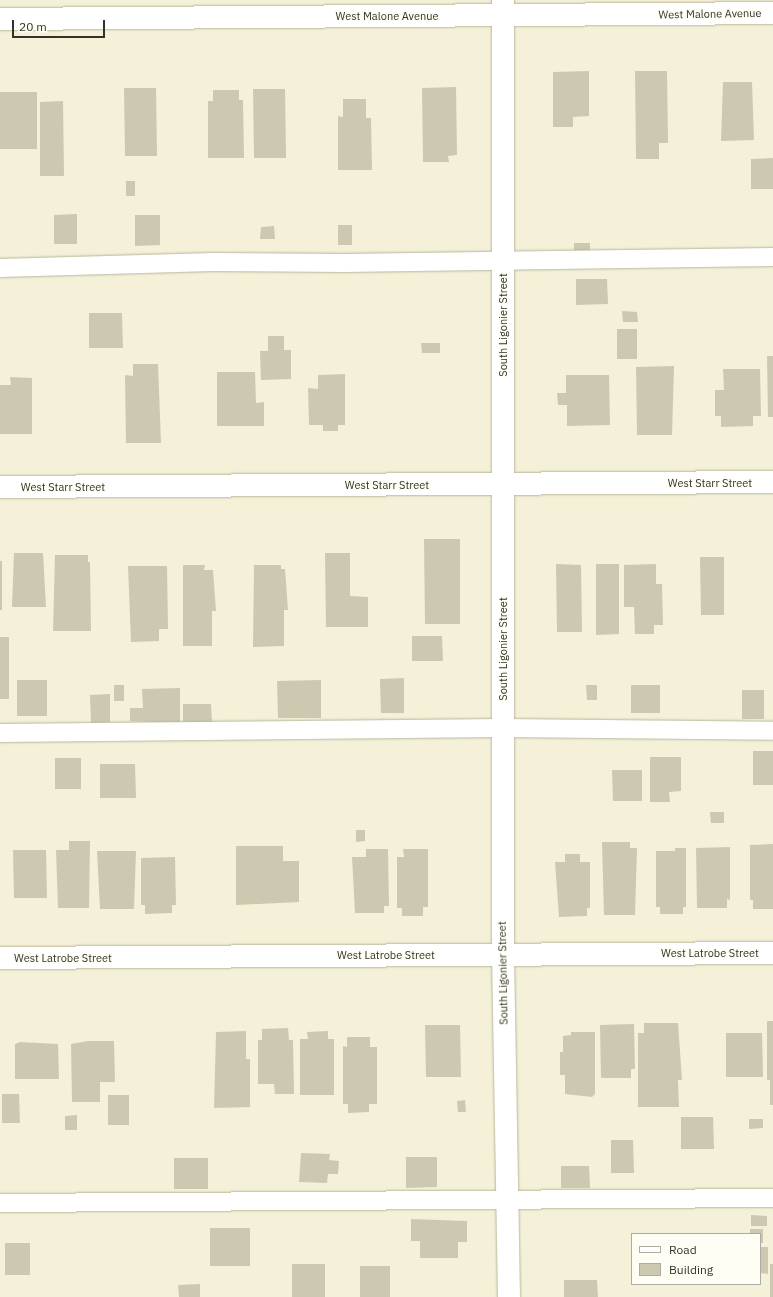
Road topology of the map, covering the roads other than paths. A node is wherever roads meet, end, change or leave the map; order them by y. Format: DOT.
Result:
graph roads {
  1 [pos="504,8"];
  2 [pos="773,13"];
  3 [pos="0,19"];
  4 [pos="773,257"];
  5 [pos="503,262"];
  6 [pos="0,268"];
  7 [pos="773,482"];
  8 [pos="503,484"];
  9 [pos="0,487"];
  10 [pos="503,728"];
  11 [pos="773,731"];
  12 [pos="0,733"];
  13 [pos="773,953"];
  14 [pos="503,954"];
  15 [pos="0,958"];
  16 [pos="773,1198"];
  17 [pos="507,1200"];
  18 [pos="0,1204"];
  19 [pos="509,1297"];
  1 -- 2 [label="street, West Malone Avenue"];
  1 -- 3 [label="street, West Malone Avenue"];
  1 -- 5 [label="street, South Ligonier Street"];
  4 -- 5 [label="lane"];
  5 -- 6 [label="lane"];
  5 -- 8 [label="street, South Ligonier Street"];
  7 -- 8 [label="street, West Starr Street"];
  8 -- 9 [label="street, West Starr Street"];
  8 -- 10 [label="street, South Ligonier Street"];
  10 -- 11 [label="lane"];
  10 -- 12 [label="lane"];
  10 -- 14 [label="street, South Ligonier Street"];
  13 -- 14 [label="street, West Latrobe Street"];
  14 -- 15 [label="street, West Latrobe Street"];
  14 -- 17 [label="street, South Ligonier Street"];
  16 -- 17 [label="lane"];
  17 -- 18 [label="lane"];
  17 -- 19 [label="street, South Ligonier Street"];
}
